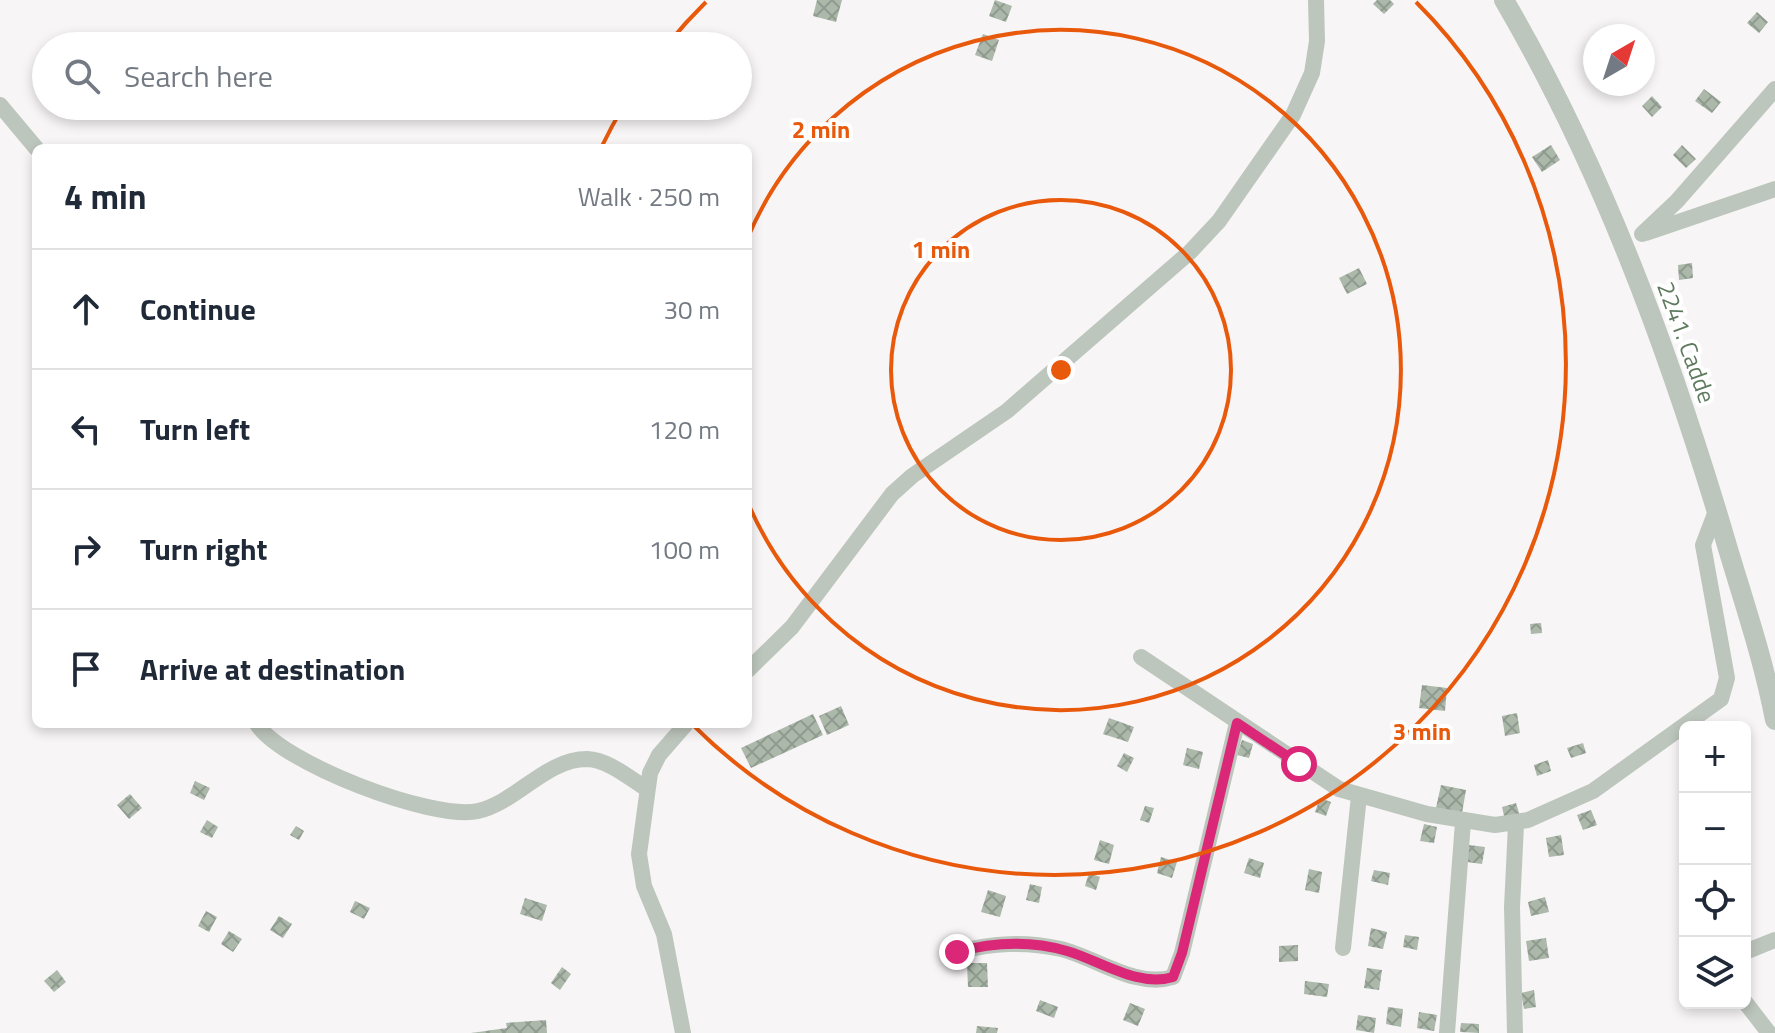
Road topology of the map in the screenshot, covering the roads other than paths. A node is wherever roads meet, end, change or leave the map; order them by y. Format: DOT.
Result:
graph roads {
  1 [pos="1316,0"];
  2 [pos="1504,0"];
  3 [pos="1775,89"];
  4 [pos="0,105"];
  5 [pos="33,144"];
  6 [pos="1775,189"];
  7 [pos="1642,234"];
  8 [pos="1621,242"];
  9 [pos="1716,511"];
  10 [pos="1141,657"];
  11 [pos="752,666"];
  12 [pos="1775,720"];
  13 [pos="1237,723"];
  14 [pos="260,728"];
  15 [pos="683,728"];
  16 [pos="647,789"];
  17 [pos="1359,796"];
  18 [pos="1463,822"];
  19 [pos="1516,825"];
  20 [pos="1775,940"];
  21 [pos="1343,948"];
  22 [pos="1751,950"];
  23 [pos="957,952"];
  24 [pos="1750,1009"];
  25 [pos="683,1033"];
  26 [pos="1447,1033"];
  27 [pos="1515,1033"];
  28 [pos="1769,1033"];
  1 -- 11 [label="street"];
  2 -- 8 [label="street, 2241. Cadde"];
  3 -- 7 [label="street"];
  4 -- 5 [label="street"];
  6 -- 7 [label="street"];
  7 -- 8 [label="street"];
  8 -- 9 [label="street, 2241. Cadde"];
  9 -- 12 [label="street, 2241. Cadde"];
  9 -- 19 [label="street"];
  10 -- 13 [label="street"];
  13 -- 17 [label="street"];
  13 -- 23 [label="street"];
  14 -- 16 [label="street"];
  15 -- 16 [label="street"];
  16 -- 25 [label="street"];
  17 -- 18 [label="street"];
  17 -- 21 [label="street"];
  18 -- 19 [label="street"];
  18 -- 26 [label="street"];
  19 -- 27 [label="street"];
  20 -- 22 [label="street"];
  24 -- 28 [label="street"];
}
